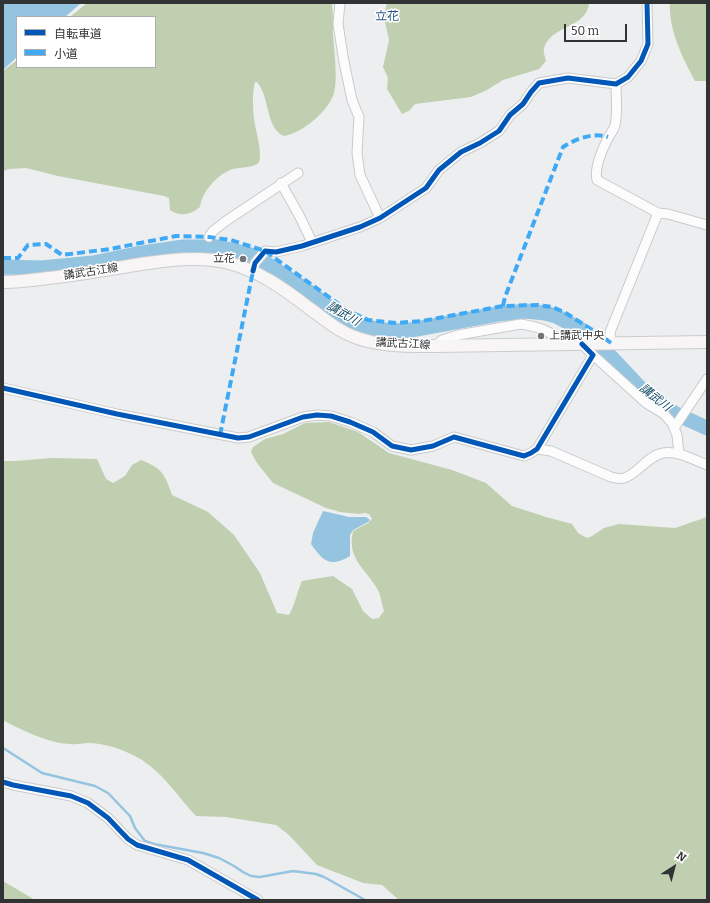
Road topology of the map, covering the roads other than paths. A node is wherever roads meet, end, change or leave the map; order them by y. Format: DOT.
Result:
graph roads {
  1 [pos="340,3"];
  2 [pos="647,3"];
  3 [pos="616,84"];
  4 [pos="298,173"];
  5 [pos="281,183"];
  6 [pos="658,214"];
  7 [pos="380,218"];
  8 [pos="707,224"];
  9 [pos="209,237"];
  10 [pos="312,242"];
  11 [pos="254,267"];
  12 [pos="3,282"];
  13 [pos="707,342"];
  14 [pos="562,344"];
  15 [pos="608,344"];
  16 [pos="436,346"];
  17 [pos="587,348"];
  18 [pos="707,379"];
  19 [pos="3,388"];
  20 [pos="676,425"];
  21 [pos="537,449"];
  22 [pos="679,454"];
  23 [pos="707,465"];
  24 [pos="3,782"];
  25 [pos="258,900"];
  1 -- 7 [label="street"];
  2 -- 3 [label="street"];
  3 -- 6 [label="street"];
  3 -- 7 [label="street"];
  4 -- 5 [label="street"];
  5 -- 9 [label="street"];
  5 -- 10 [label="street"];
  6 -- 8 [label="street"];
  6 -- 15 [label="street"];
  7 -- 10 [label="street"];
  10 -- 11 [label="street"];
  11 -- 12 [label="main road, 講武古江線"];
  11 -- 16 [label="main road, 講武古江線"];
  13 -- 15 [label="main road, 講武古江線"];
  14 -- 16 [label="main road, 講武古江線"];
  14 -- 16 [label="street"];
  14 -- 17 [label="main road, 講武古江線"];
  15 -- 17 [label="main road, 講武古江線"];
  17 -- 20 [label="street"];
  17 -- 21 [label="street"];
  18 -- 20 [label="street"];
  19 -- 21 [label="street"];
  20 -- 22 [label="street"];
  21 -- 22 [label="street"];
  22 -- 23 [label="street"];
  24 -- 25 [label="street"];
}
